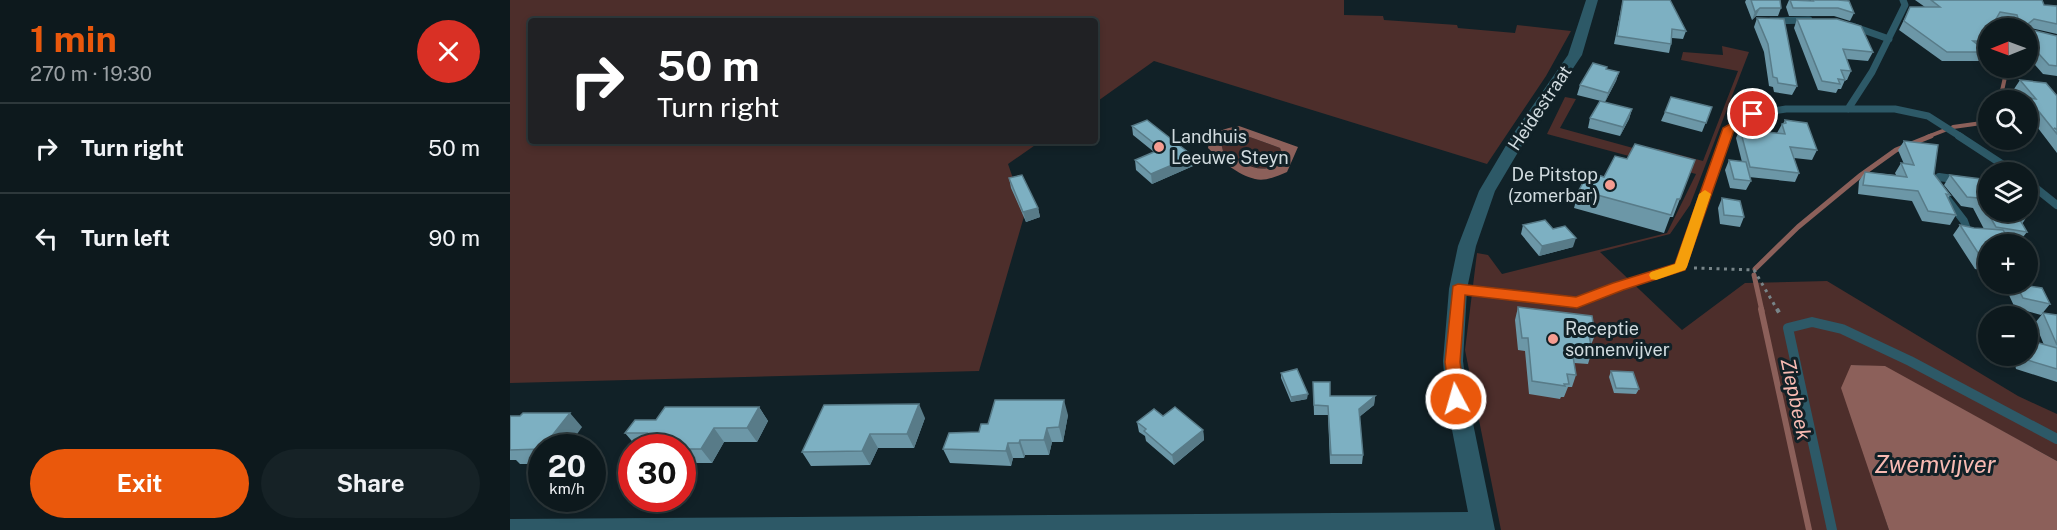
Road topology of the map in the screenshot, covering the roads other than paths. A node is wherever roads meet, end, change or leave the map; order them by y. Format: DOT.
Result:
graph roads {
  1 [pos="1592,0"];
  2 [pos="1903,0"];
  3 [pos="1818,20"];
  4 [pos="1768,21"];
  5 [pos="1842,24"];
  6 [pos="1889,39"];
  7 [pos="1848,109"];
  8 [pos="1999,162"];
  9 [pos="1969,181"];
  10 [pos="2040,190"];
  11 [pos="2057,205"];
  12 [pos="1968,231"];
  13 [pos="1458,289"];
  14 [pos="2057,439"];
  15 [pos="1482,527"];
  16 [pos="510,530"];
  17 [pos="1832,530"];
  1 -- 13 [label="street, Heidestraat"];
  2 -- 6 [label="lane"];
  3 -- 4 [label="lane"];
  5 -- 6 [label="lane"];
  6 -- 7 [label="lane"];
  7 -- 8 [label="lane"];
  7 -- 13 [label="lane"];
  9 -- 12 [label="lane"];
  10 -- 11 [label="lane"];
  13 -- 15 [label="street, Heidestraat"];
  14 -- 17 [label="lane"];
  15 -- 16 [label="street"];
}
